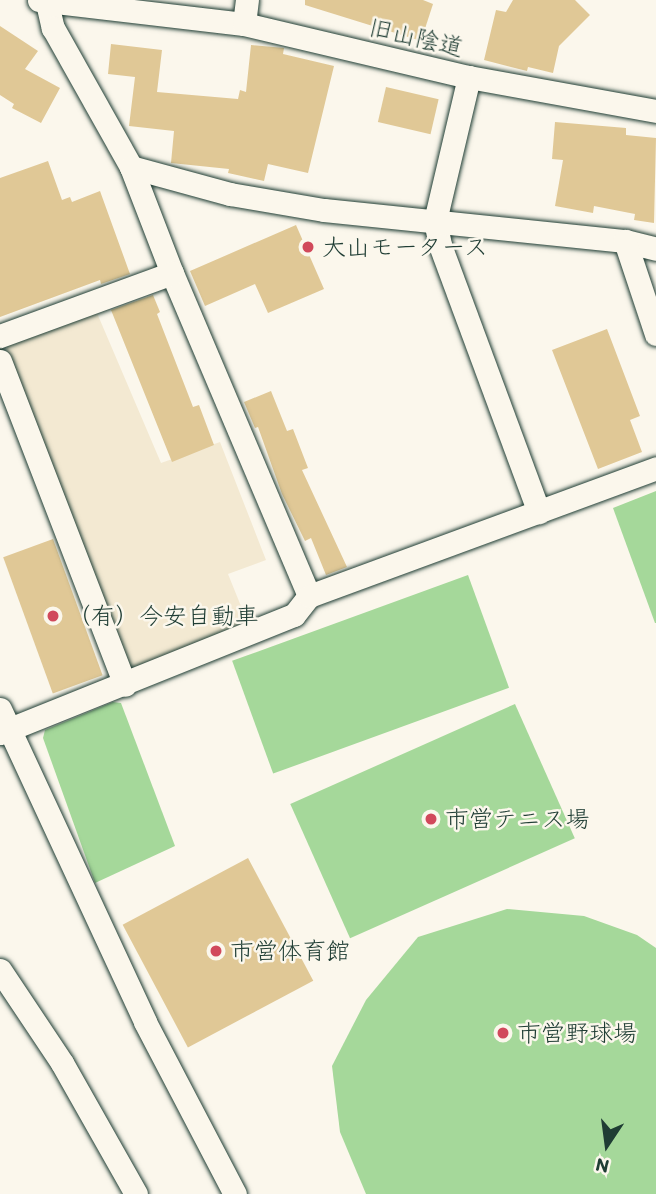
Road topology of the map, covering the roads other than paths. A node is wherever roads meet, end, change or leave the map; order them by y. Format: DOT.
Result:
graph roads {
  1 [pos="247,0"];
  2 [pos="43,1"];
  3 [pos="244,24"];
  4 [pos="469,77"];
  5 [pos="656,110"];
  6 [pos="131,167"];
  7 [pos="435,221"];
  8 [pos="625,242"];
  9 [pos="656,249"];
  10 [pos="172,273"];
  11 [pos="656,334"];
  12 [pos="0,336"];
  13 [pos="0,361"];
  14 [pos="656,468"];
  15 [pos="539,512"];
  16 [pos="309,596"];
  17 [pos="125,685"];
  18 [pos="0,709"];
  19 [pos="5,732"];
  20 [pos="0,970"];
  21 [pos="136,1194"];
  22 [pos="235,1194"];
  1 -- 3 [label="street"];
  2 -- 3 [label="street, 旧山陰道"];
  2 -- 6 [label="street"];
  3 -- 4 [label="street, 旧山陰道"];
  4 -- 5 [label="street, 旧山陰道"];
  4 -- 7 [label="street"];
  6 -- 7 [label="street"];
  6 -- 10 [label="street"];
  7 -- 8 [label="street"];
  7 -- 15 [label="street"];
  8 -- 9 [label="street"];
  8 -- 11 [label="street"];
  10 -- 12 [label="street"];
  10 -- 16 [label="street"];
  13 -- 17 [label="street"];
  14 -- 15 [label="street"];
  15 -- 16 [label="street"];
  16 -- 17 [label="street"];
  17 -- 19 [label="street"];
  18 -- 19 [label="street"];
  19 -- 22 [label="street"];
  20 -- 21 [label="street"];
}
